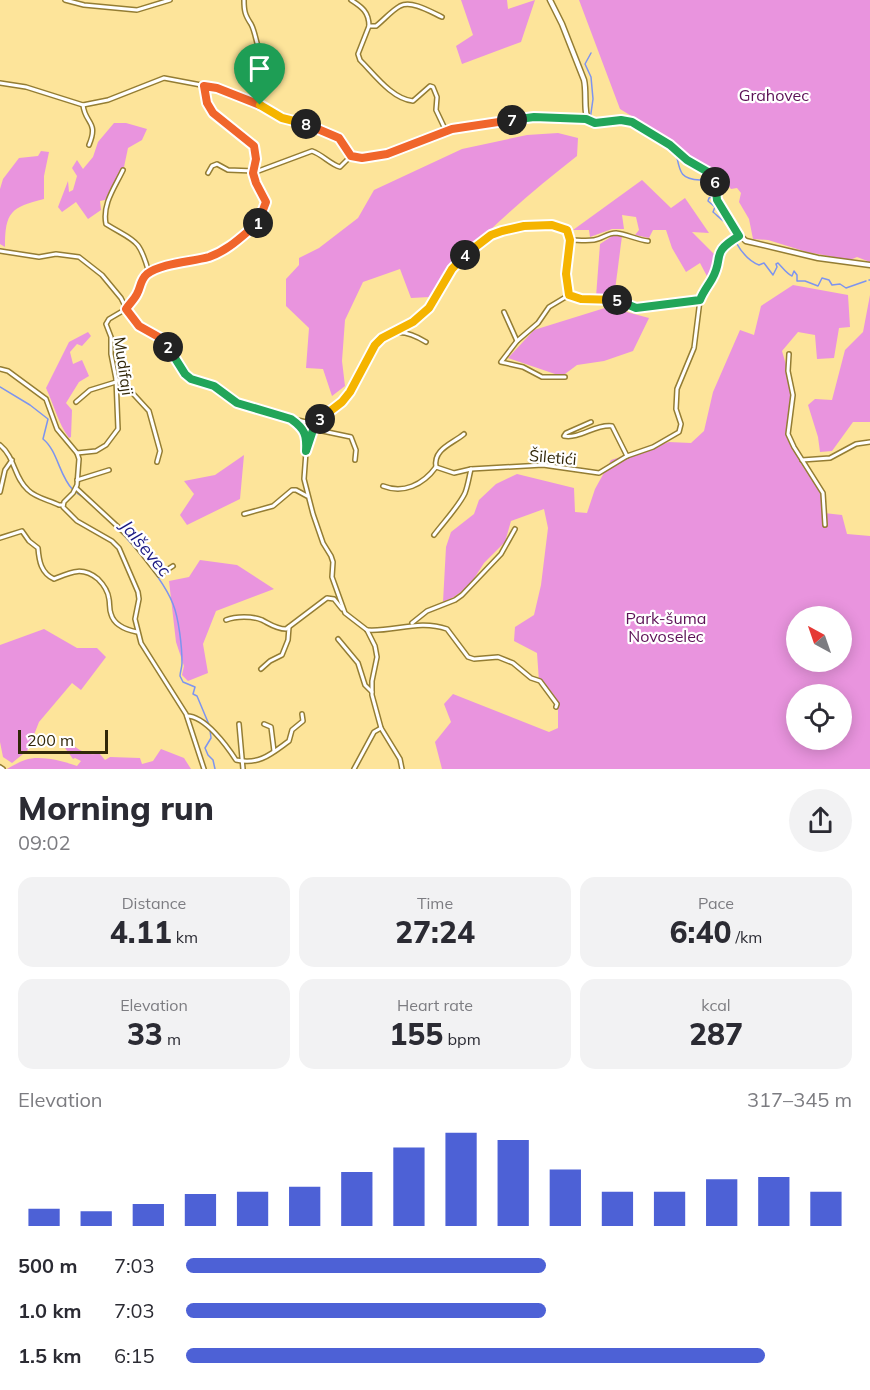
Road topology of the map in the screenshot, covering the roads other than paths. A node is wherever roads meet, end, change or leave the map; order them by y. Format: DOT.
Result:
graph roads {
  1 [pos="65,0"];
  2 [pos="170,0"];
  3 [pos="244,0"];
  4 [pos="351,0"];
  5 [pos="550,0"];
  6 [pos="89,2"];
  7 [pos="442,17"];
  8 [pos="369,26"];
  9 [pos="259,49"];
  10 [pos="0,83"];
  11 [pos="204,86"];
  12 [pos="83,105"];
  13 [pos="586,119"];
  14 [pos="446,131"];
  15 [pos="88,145"];
  16 [pos="351,156"];
  17 [pos="123,170"];
  18 [pos="254,172"];
  19 [pos="208,173"];
  20 [pos="736,238"];
  21 [pos="570,240"];
  22 [pos="648,241"];
  23 [pos="0,251"];
  24 [pos="870,265"];
  25 [pos="149,273"];
  26 [pos="569,295"];
  27 [pos="700,300"];
  28 [pos="126,309"];
  29 [pos="504,312"];
  30 [pos="394,333"];
  31 [pos="517,341"];
  32 [pos="426,342"];
  33 [pos="789,354"];
  34 [pos="0,369"];
  35 [pos="565,376"];
  36 [pos="116,380"];
  37 [pos="76,402"];
  38 [pos="291,419"];
  39 [pos="591,422"];
  40 [pos="315,424"];
  41 [pos="313,429"];
  42 [pos="464,434"];
  43 [pos="870,442"];
  44 [pos="0,445"];
  45 [pos="306,451"];
  46 [pos="77,453"];
  47 [pos="627,456"];
  48 [pos="12,460"];
  49 [pos="355,460"];
  50 [pos="802,460"];
  51 [pos="157,462"];
  52 [pos="436,467"];
  53 [pos="471,469"];
  54 [pos="109,470"];
  55 [pos="77,480"];
  56 [pos="383,486"];
  57 [pos="75,490"];
  58 [pos="0,492"];
  59 [pos="309,497"];
  60 [pos="63,505"];
  61 [pos="244,514"];
  62 [pos="825,525"];
  63 [pos="515,529"];
  64 [pos="434,535"];
  65 [pos="0,538"];
  66 [pos="173,566"];
  67 [pos="345,613"];
  68 [pos="226,620"];
  69 [pos="411,624"];
  70 [pos="289,627"];
  71 [pos="367,630"];
  72 [pos="137,632"];
  73 [pos="338,639"];
  74 [pos="261,669"];
  75 [pos="372,692"];
  76 [pos="556,707"];
  77 [pos="302,714"];
  78 [pos="187,716"];
  79 [pos="239,724"];
  80 [pos="264,724"];
  81 [pos="381,728"];
  82 [pos="274,751"];
  83 [pos="241,761"];
  84 [pos="204,769"];
  85 [pos="243,769"];
  86 [pos="354,769"];
  87 [pos="402,769"];
  1 -- 6 [label="street"];
  2 -- 6 [label="street"];
  3 -- 9 [label="street"];
  4 -- 8 [label="street"];
  5 -- 13 [label="street"];
  7 -- 8 [label="street"];
  8 -- 14 [label="street"];
  10 -- 12 [label="street"];
  11 -- 12 [label="street"];
  11 -- 16 [label="street"];
  11 -- 18 [label="street"];
  12 -- 15 [label="street"];
  13 -- 14 [label="street"];
  13 -- 20 [label="street"];
  14 -- 16 [label="street"];
  16 -- 18 [label="street"];
  17 -- 25 [label="street"];
  18 -- 19 [label="street"];
  18 -- 25 [label="street"];
  20 -- 24 [label="street"];
  20 -- 27 [label="street, Šiletići"];
  21 -- 22 [label="street"];
  21 -- 26 [label="street"];
  21 -- 30 [label="street"];
  23 -- 28 [label="street"];
  25 -- 28 [label="street, Mudifaji"];
  26 -- 27 [label="street"];
  26 -- 31 [label="street"];
  27 -- 47 [label="street, Šiletići"];
  28 -- 36 [label="street, Mudifaji"];
  28 -- 38 [label="street"];
  29 -- 31 [label="street"];
  30 -- 32 [label="street"];
  30 -- 40 [label="street"];
  31 -- 35 [label="street"];
  33 -- 50 [label="street"];
  34 -- 46 [label="street"];
  36 -- 37 [label="street"];
  36 -- 46 [label="street, Mudifaji"];
  36 -- 51 [label="street"];
  38 -- 40 [label="street"];
  38 -- 45 [label="street"];
  39 -- 47 [label="street, Šiletići"];
  40 -- 41 [label="street"];
  41 -- 45 [label="street"];
  41 -- 49 [label="street"];
  42 -- 52 [label="street"];
  43 -- 50 [label="street"];
  44 -- 48 [label="street"];
  45 -- 59 [label="street"];
  46 -- 55 [label="street"];
  47 -- 53 [label="street, Šiletići"];
  48 -- 58 [label="street"];
  48 -- 60 [label="street"];
  50 -- 62 [label="street"];
  52 -- 53 [label="street, Šiletići"];
  52 -- 56 [label="street"];
  53 -- 64 [label="street"];
  54 -- 55 [label="street"];
  55 -- 57 [label="street"];
  57 -- 60 [label="street"];
  57 -- 66 [label="street"];
  59 -- 61 [label="street"];
  59 -- 67 [label="street"];
  60 -- 72 [label="street"];
  63 -- 69 [label="street"];
  65 -- 72 [label="street"];
  67 -- 70 [label="street"];
  67 -- 71 [label="street"];
  68 -- 70 [label="street"];
  69 -- 71 [label="street"];
  69 -- 76 [label="street"];
  70 -- 74 [label="street"];
  71 -- 75 [label="street"];
  72 -- 78 [label="street"];
  73 -- 75 [label="street"];
  75 -- 81 [label="street"];
  77 -- 82 [label="street"];
  78 -- 83 [label="street"];
  78 -- 84 [label="street"];
  79 -- 83 [label="street"];
  80 -- 82 [label="street"];
  81 -- 86 [label="street"];
  81 -- 87 [label="street"];
  82 -- 83 [label="street"];
  83 -- 85 [label="street"];
}
